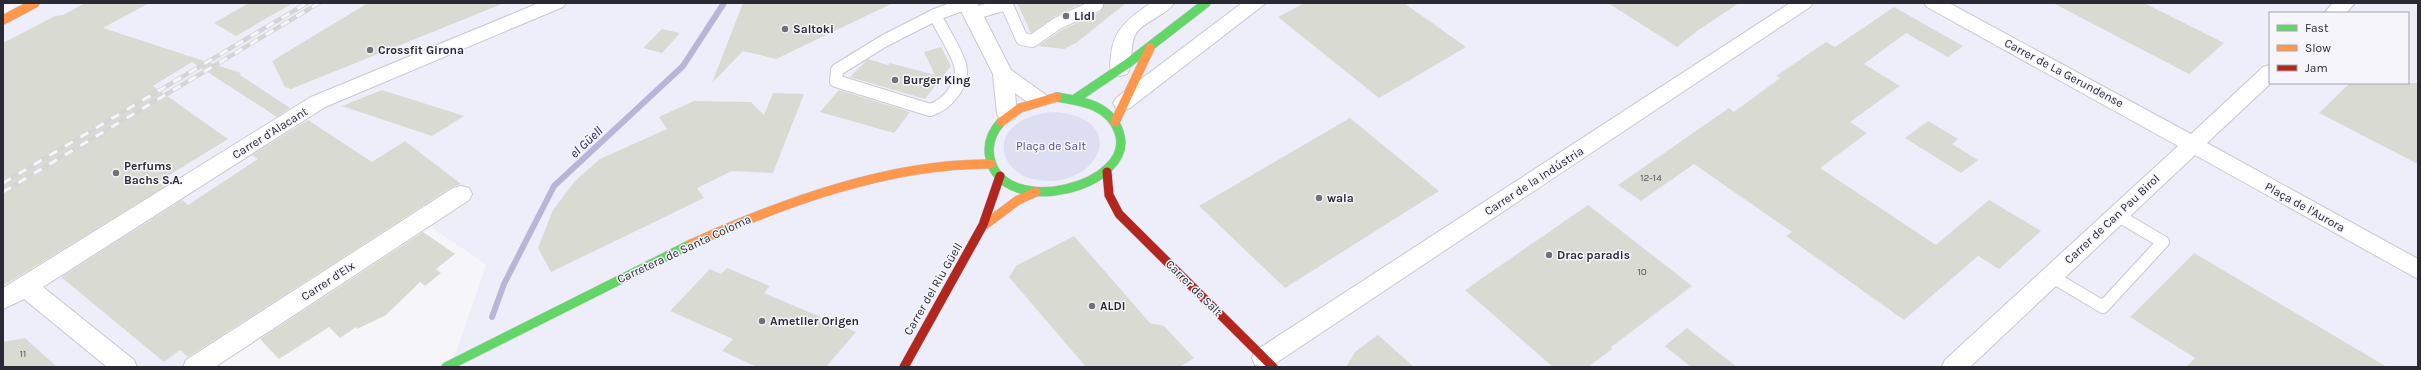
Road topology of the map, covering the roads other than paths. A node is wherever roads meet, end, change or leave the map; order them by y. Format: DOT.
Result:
graph roads {
  1 [pos="35,3"];
  2 [pos="556,3"];
  3 [pos="1006,3"];
  4 [pos="1096,3"];
  5 [pos="1164,3"];
  6 [pos="1206,3"];
  7 [pos="1256,3"];
  8 [pos="1803,3"];
  9 [pos="1934,3"];
  10 [pos="2345,3"];
  11 [pos="969,7"];
  12 [pos="2335,12"];
  13 [pos="934,14"];
  14 [pos="3,20"];
  15 [pos="1152,45"];
  16 [pos="1120,69"];
  17 [pos="2269,73"];
  18 [pos="1003,74"];
  19 [pos="1075,99"];
  20 [pos="1039,100"];
  21 [pos="1123,102"];
  22 [pos="1007,114"];
  23 [pos="1115,122"];
  24 [pos="2193,144"];
  25 [pos="954,156"];
  26 [pos="935,164"];
  27 [pos="991,164"];
  28 [pos="1107,172"];
  29 [pos="1000,176"];
  30 [pos="1069,191"];
  31 [pos="1036,192"];
  32 [pos="461,194"];
  33 [pos="1081,194"];
  34 [pos="1104,204"];
  35 [pos="1115,208"];
  36 [pos="2117,216"];
  37 [pos="986,224"];
  38 [pos="2418,270"];
  39 [pos="2052,276"];
  40 [pos="26,286"];
  41 [pos="3,300"];
  42 [pos="1269,363"];
  43 [pos="125,367"];
  44 [pos="195,367"];
  45 [pos="446,367"];
  46 [pos="904,367"];
  47 [pos="1954,367"];
  1 -- 14 [label="street"];
  2 -- 40 [label="street, Carrer d'Alacant"];
  3 -- 4 [label="lane"];
  3 -- 11 [label="lane"];
  5 -- 16 [label="street"];
  6 -- 15 [label="street"];
  7 -- 21 [label="street"];
  8 -- 42 [label="street, Carrer de la Indústria"];
  9 -- 24 [label="street, Carrer de La Gerundense"];
  10 -- 12 [label="street"];
  11 -- 13 [label="lane"];
  11 -- 18 [label="street"];
  13 -- 13 [label="lane"];
  15 -- 16 [label="street"];
  15 -- 21 [label="street"];
  16 -- 19 [label="street"];
  17 -- 24 [label="street, Carrer de Can Pau Birol"];
  18 -- 20 [label="street"];
  18 -- 22 [label="street"];
  19 -- 20 [label="street"];
  19 -- 23 [label="street"];
  20 -- 22 [label="street"];
  21 -- 23 [label="street"];
  22 -- 27 [label="street"];
  23 -- 28 [label="street"];
  24 -- 36 [label="street, Carrer de Can Pau Birol"];
  24 -- 38 [label="street, Plaça de l'Aurora"];
  25 -- 26 [label="street, Carretera de Santa Coloma"];
  26 -- 27 [label="street, Carretera de Santa Coloma"];
  26 -- 45 [label="street, Carretera de Santa Coloma"];
  27 -- 29 [label="street"];
  28 -- 30 [label="street"];
  28 -- 35 [label="street, Carrer de Salt"];
  29 -- 31 [label="street"];
  29 -- 37 [label="street, Carrer del Riu Güell"];
  30 -- 31 [label="street"];
  30 -- 33 [label="street"];
  31 -- 37 [label="street, Carrer del Riu Güell"];
  32 -- 44 [label="street, Carrer d'Elx"];
  34 -- 35 [label="street, Carrer de Salt"];
  35 -- 42 [label="street, Carrer de Salt"];
  36 -- 39 [label="street, Carrer de Can Pau Birol"];
  36 -- 39 [label="lane"];
  37 -- 46 [label="street, Carrer del Riu Güell"];
  39 -- 47 [label="street, Carrer de Can Pau Birol"];
  40 -- 41 [label="street, Carrer d'Alacant"];
  40 -- 43 [label="street"];
}
